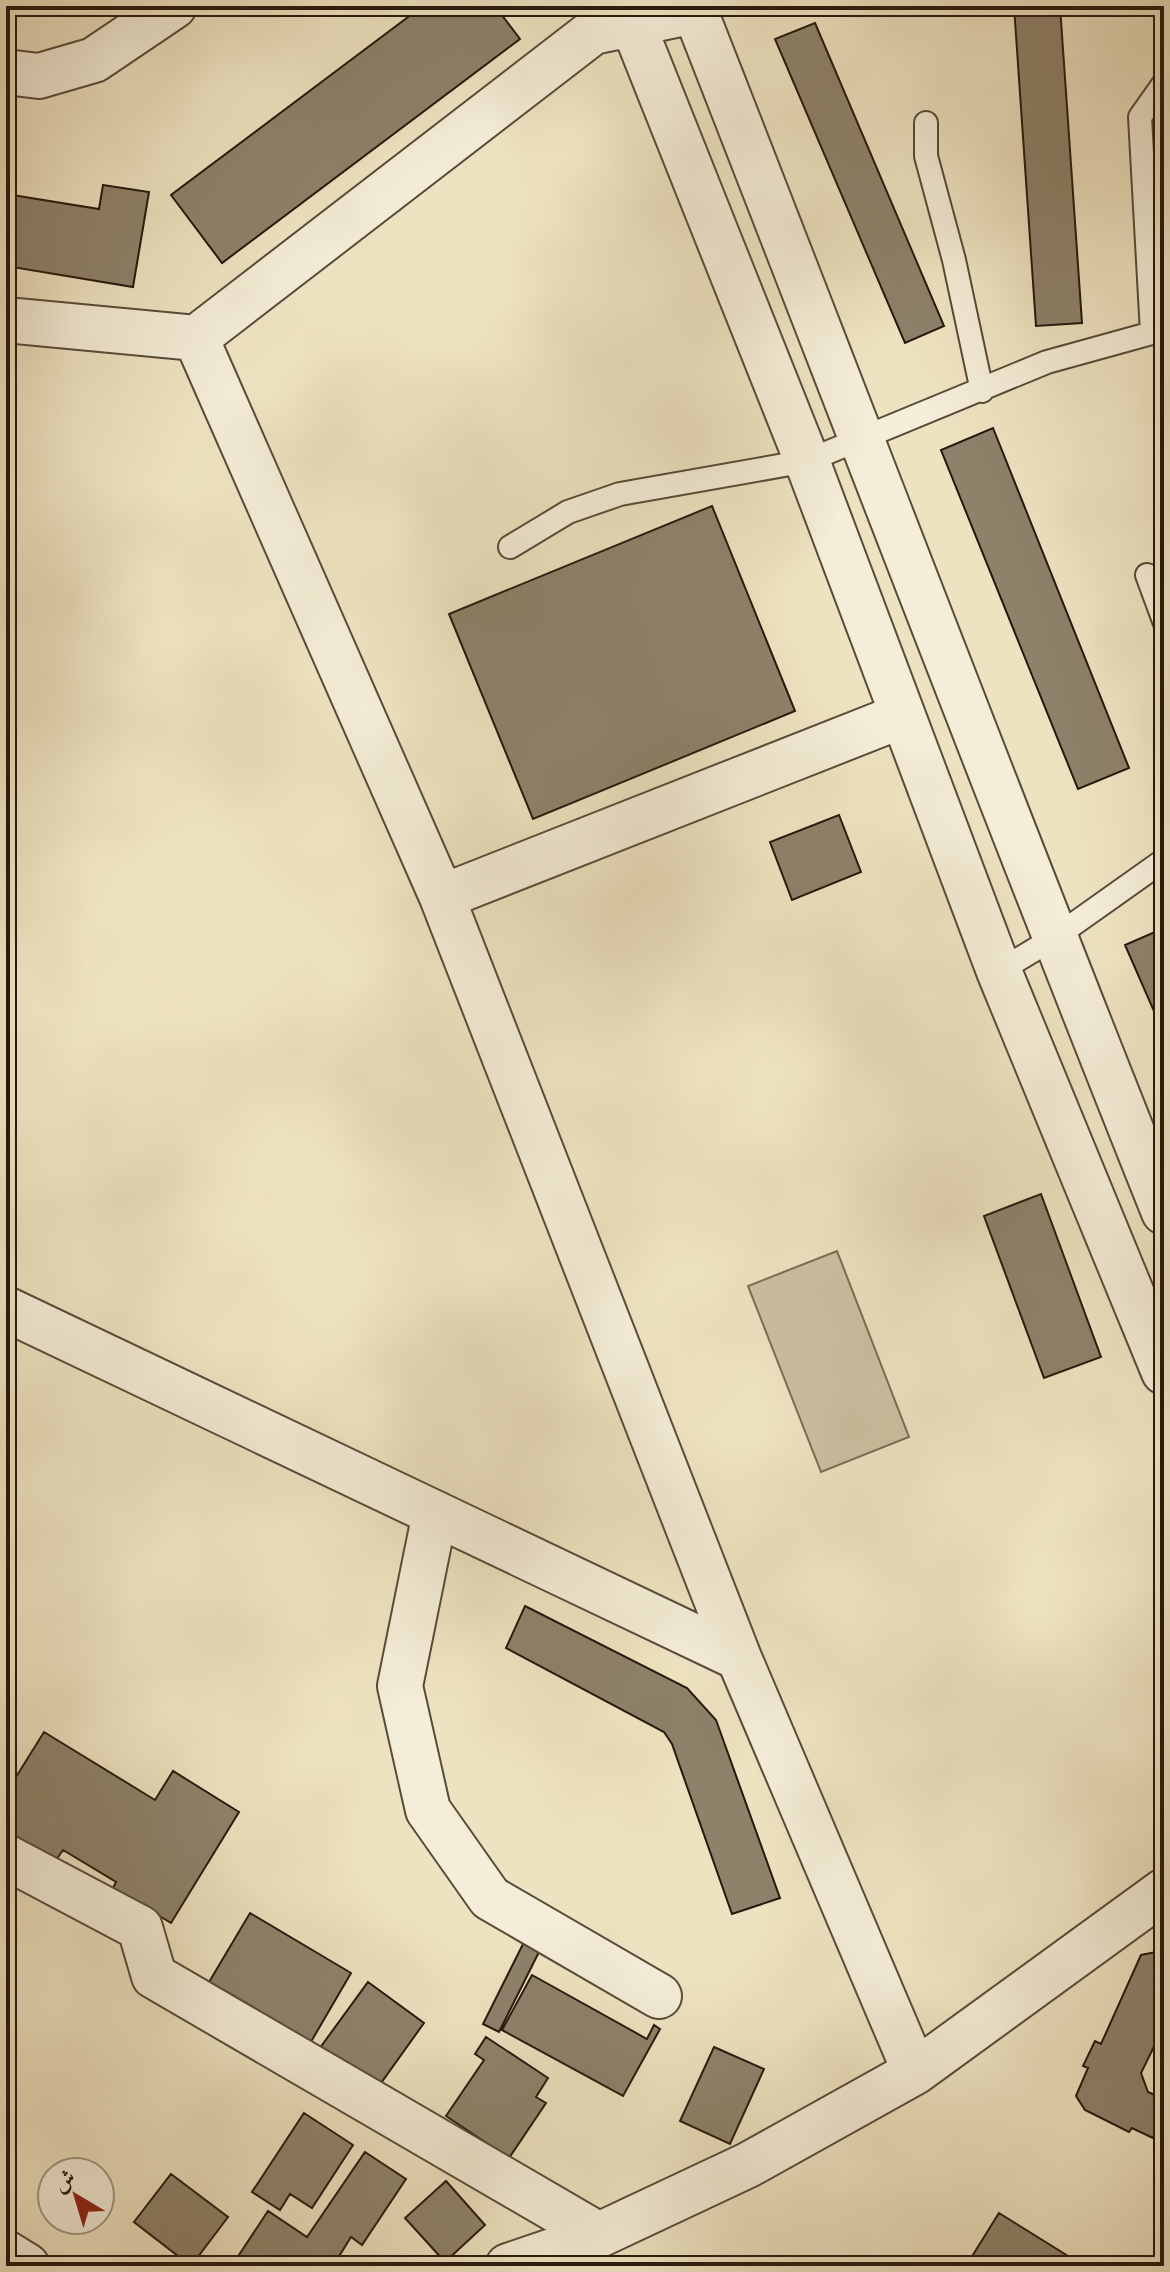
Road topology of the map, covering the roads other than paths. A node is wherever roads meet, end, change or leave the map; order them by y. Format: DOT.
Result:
graph roads {
  1 [pos="174,6"];
  2 [pos="696,8"];
  3 [pos="610,16"];
  4 [pos="6,72"];
  5 [pos="1164,83"];
  6 [pos="926,123"];
  7 [pos="792,258"];
  8 [pos="737,287"];
  9 [pos="6,320"];
  10 [pos="196,338"];
  11 [pos="982,391"];
  12 [pos="863,438"];
  13 [pos="807,461"];
  14 [pos="510,547"];
  15 [pos="1147,575"];
  16 [pos="1164,621"];
  17 [pos="901,716"];
  18 [pos="1164,860"];
  19 [pos="442,897"];
  20 [pos="1054,938"];
  21 [pos="999,971"];
  22 [pos="1164,1212"];
  23 [pos="6,1309"];
  24 [pos="1164,1372"];
  25 [pos="435,1513"];
  26 [pos="739,1658"];
  27 [pos="6,1857"];
  28 [pos="1163,1892"];
  29 [pos="659,1996"];
  30 [pos="915,2072"];
  31 [pos="599,2235"];
  32 [pos="6,2253"];
  33 [pos="27,2266"];
  34 [pos="508,2266"];
  1 -- 4 [label="street"];
  2 -- 3 [label="street"];
  2 -- 7 [label="street"];
  3 -- 8 [label="street"];
  3 -- 10 [label="street"];
  5 -- 11 [label="lane"];
  6 -- 11 [label="lane"];
  7 -- 8 [label="street"];
  7 -- 12 [label="street"];
  8 -- 13 [label="street"];
  9 -- 10 [label="street"];
  10 -- 19 [label="street"];
  11 -- 12 [label="lane"];
  12 -- 13 [label="lane"];
  12 -- 20 [label="street"];
  13 -- 14 [label="lane"];
  13 -- 17 [label="street"];
  15 -- 16 [label="lane"];
  17 -- 19 [label="street"];
  17 -- 21 [label="street"];
  18 -- 20 [label="lane"];
  19 -- 26 [label="street"];
  20 -- 21 [label="lane"];
  20 -- 22 [label="street"];
  21 -- 24 [label="street"];
  23 -- 25 [label="street"];
  25 -- 26 [label="street"];
  25 -- 29 [label="street"];
  26 -- 30 [label="street"];
  27 -- 31 [label="street"];
  28 -- 30 [label="street"];
  30 -- 31 [label="street"];
  31 -- 34 [label="street"];
  32 -- 33 [label="street"];
}
